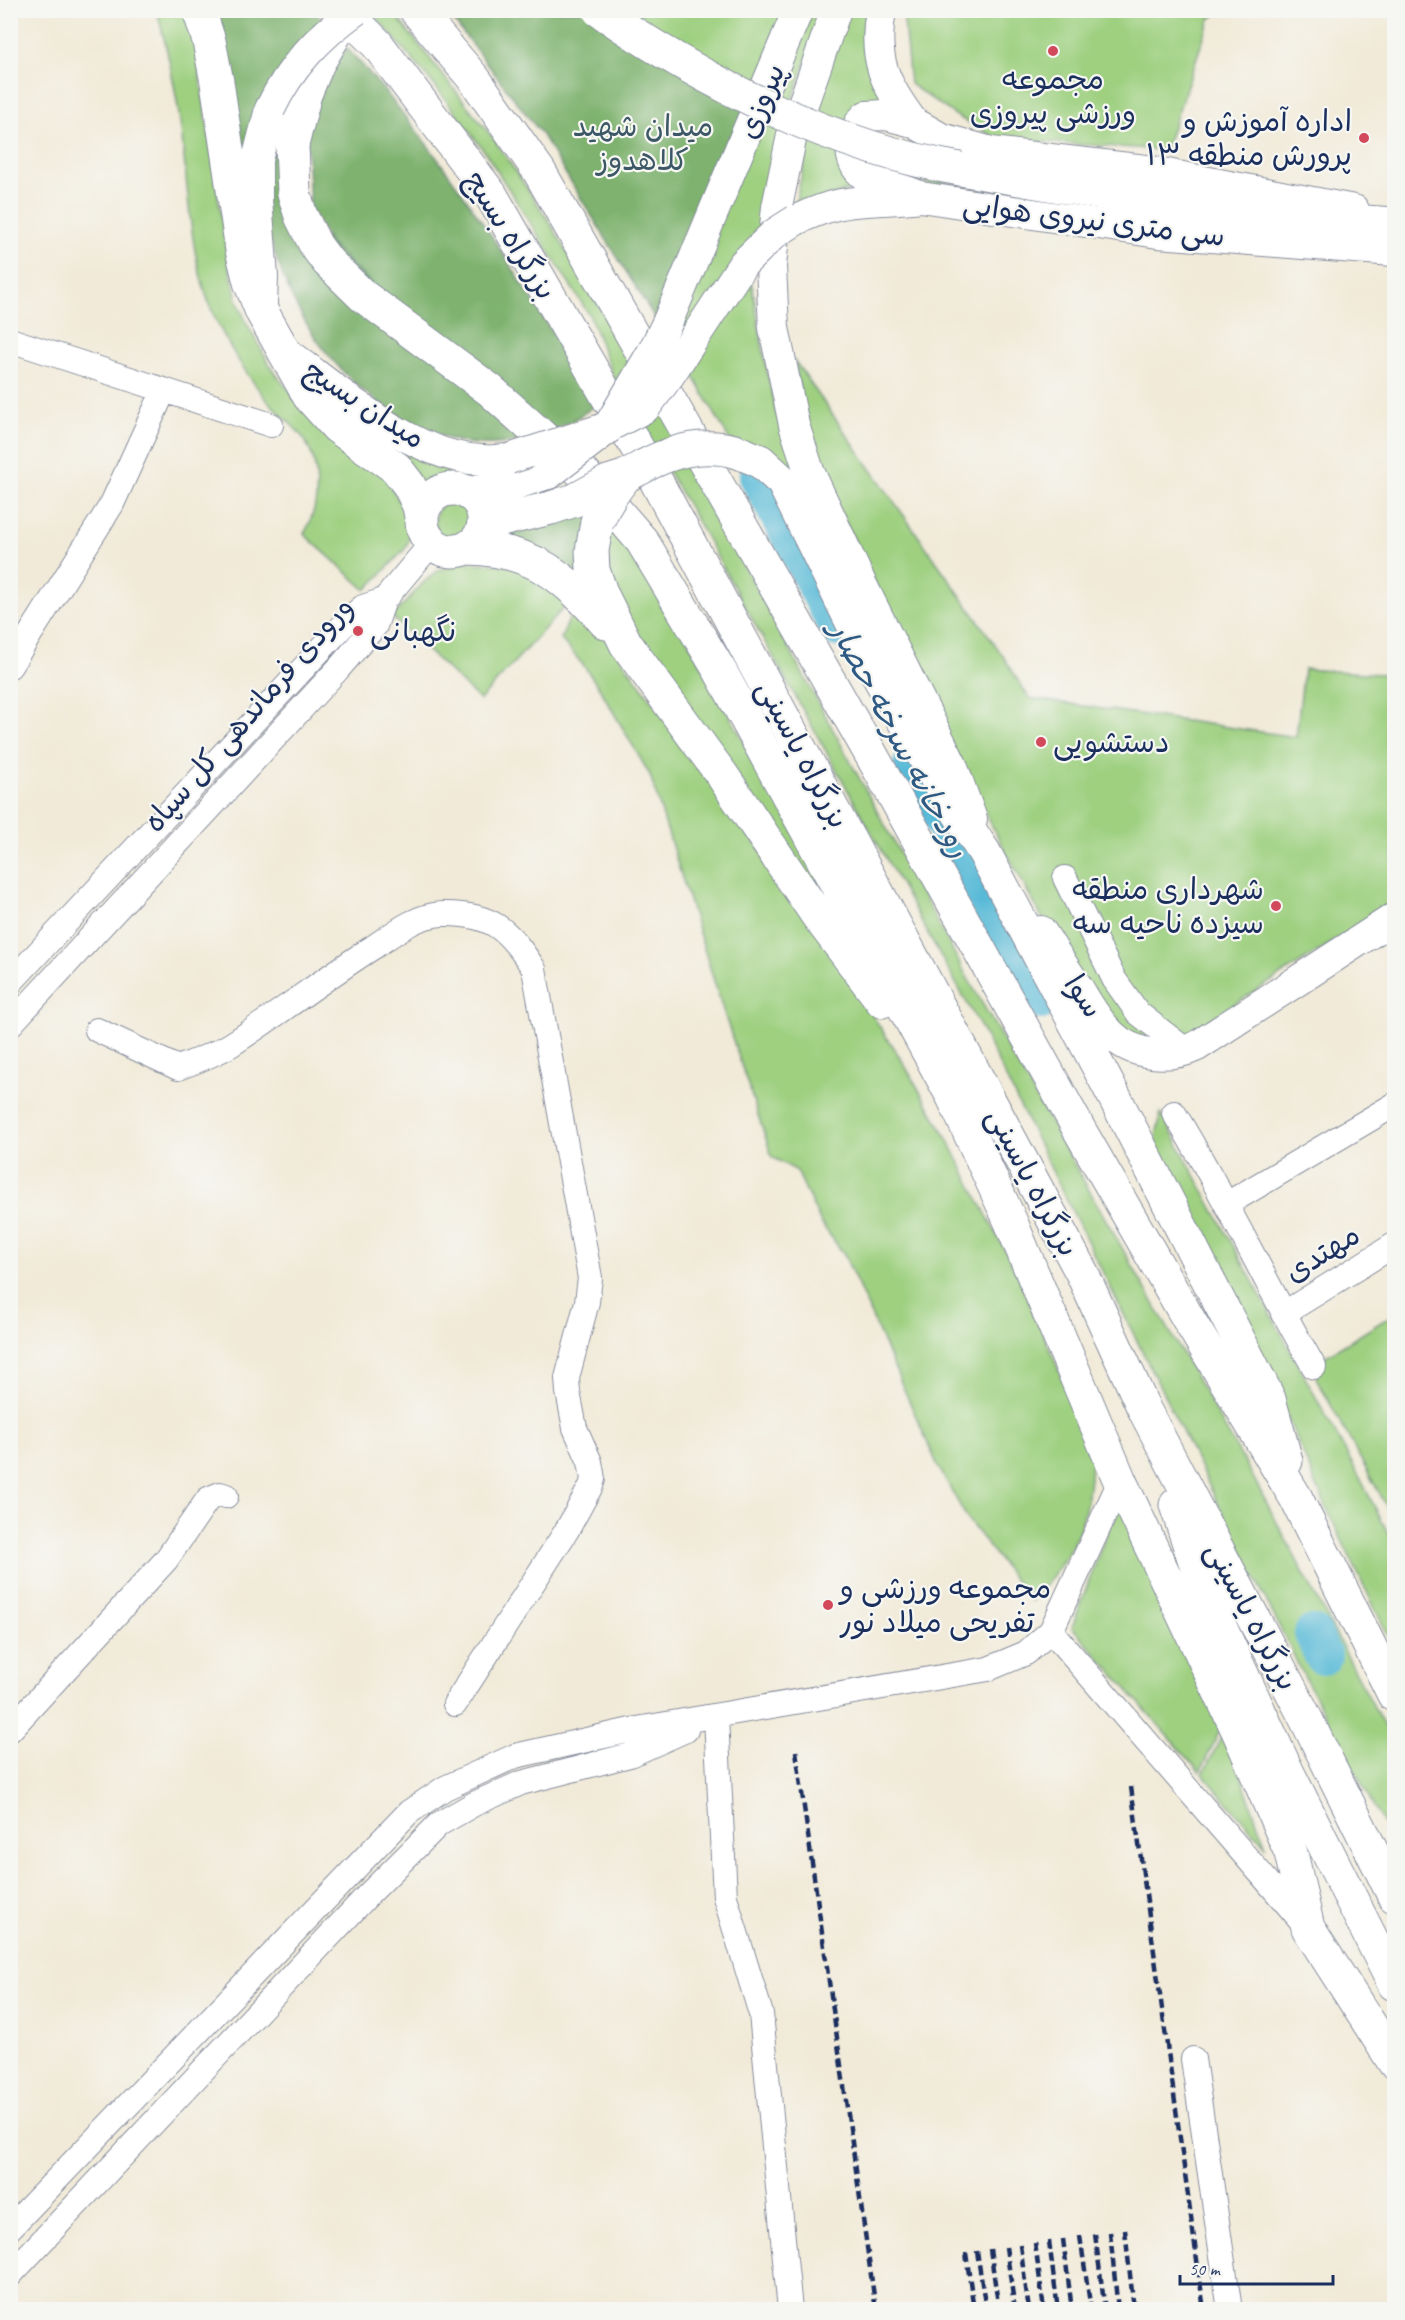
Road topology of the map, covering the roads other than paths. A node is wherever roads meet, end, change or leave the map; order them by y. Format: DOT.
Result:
graph roads {
  1 [pos="199,10"];
  2 [pos="416,10"];
  3 [pos="599,10"];
  4 [pos="798,10"];
  5 [pos="836,10"];
  6 [pos="881,10"];
  7 [pos="347,14"];
  8 [pos="913,123"];
  9 [pos="921,197"];
  10 [pos="1395,218"];
  11 [pos="1395,224"];
  12 [pos="1395,251"];
  13 [pos="262,312"];
  14 [pos="10,340"];
  15 [pos="286,352"];
  16 [pos="164,390"];
  17 [pos="271,425"];
  18 [pos="608,428"];
  19 [pos="710,468"];
  20 [pos="640,476"];
  21 [pos="469,494"];
  22 [pos="586,511"];
  23 [pos="426,530"];
  24 [pos="476,536"];
  25 [pos="384,600"];
  26 [pos="626,644"];
  27 [pos="10,666"];
  28 [pos="984,852"];
  29 [pos="1065,878"];
  30 [pos="1395,918"];
  31 [pos="1395,941"];
  32 [pos="10,983"];
  33 [pos="10,1025"];
  34 [pos="97,1030"];
  35 [pos="1192,1048"];
  36 [pos="953,1097"];
  37 [pos="1395,1105"];
  38 [pos="1174,1113"];
  39 [pos="1227,1204"];
  40 [pos="1395,1245"];
  41 [pos="1283,1314"];
  42 [pos="1314,1367"];
  43 [pos="1144,1409"];
  44 [pos="1120,1481"];
  45 [pos="226,1497"];
  46 [pos="1296,1498"];
  47 [pos="1051,1631"];
  48 [pos="1395,1695"];
  49 [pos="455,1704"];
  50 [pos="716,1717"];
  51 [pos="10,1730"];
  52 [pos="1395,1896"];
  53 [pos="1308,1928"];
  54 [pos="1395,1984"];
  55 [pos="1193,2059"];
  56 [pos="1395,2061"];
  57 [pos="10,2228"];
  58 [pos="10,2275"];
  59 [pos="790,2310"];
  60 [pos="1230,2310"];
  1 -- 13 [label="highway"];
  2 -- 19 [label="highway, بزرگراه بسیج"];
  3 -- 11 [label="highway, bridge"];
  4 -- 18 [label="main road, پیروزی, bridge"];
  5 -- 28 [label="main road, سوا"];
  6 -- 8 [label="main road"];
  7 -- 13 [label="main road, bridge"];
  7 -- 20 [label="highway, بزرگراه بسیج"];
  7 -- 36 [label="highway"];
  8 -- 9 [label="main road"];
  8 -- 10 [label="main road, سی متری نیروی هوایی"];
  9 -- 12 [label="main road, سی متری نیروی هوایی"];
  9 -- 18 [label="main road, سی متری نیروی هوایی, bridge"];
  13 -- 15 [label="highway"];
  14 -- 16 [label="street"];
  15 -- 18 [label="main road, میدان بسیج, bridge"];
  15 -- 23 [label="highway"];
  16 -- 17 [label="street"];
  16 -- 27 [label="street"];
  18 -- 21 [label="highway, bridge"];
  19 -- 46 [label="highway, بزرگراه یاسینی"];
  20 -- 22 [label="highway, bridge"];
  20 -- 28 [label="highway, bridge"];
  20 -- 43 [label="highway, بزرگراه یاسینی"];
  21 -- 23 [label="highway"];
  21 -- 24 [label="highway"];
  22 -- 24 [label="highway"];
  22 -- 26 [label="highway"];
  23 -- 24 [label="highway"];
  23 -- 25 [label="street"];
  24 -- 26 [label="highway"];
  25 -- 32 [label="street, ورودی فرماندهی کل سپاه"];
  25 -- 33 [label="street, ورودی فرماندهی کل سپاه"];
  26 -- 36 [label="highway"];
  28 -- 35 [label="main road, سوا"];
  28 -- 46 [label="highway"];
  29 -- 35 [label="street"];
  30 -- 35 [label="main road, سوا"];
  31 -- 35 [label="main road"];
  34 -- 49 [label="street"];
  36 -- 44 [label="highway"];
  37 -- 39 [label="street"];
  38 -- 39 [label="street"];
  39 -- 41 [label="street"];
  40 -- 41 [label="street, مهتدی"];
  41 -- 42 [label="street"];
  43 -- 52 [label="highway, بزرگراه یاسینی"];
  43 -- 54 [label="highway"];
  44 -- 47 [label="street"];
  44 -- 53 [label="highway"];
  45 -- 51 [label="street"];
  46 -- 48 [label="highway, بزرگراه یاسینی"];
  47 -- 50 [label="street"];
  47 -- 53 [label="street"];
  50 -- 57 [label="street"];
  50 -- 58 [label="street"];
  50 -- 59 [label="street"];
  53 -- 56 [label="highway"];
  55 -- 60 [label="street"];
}
